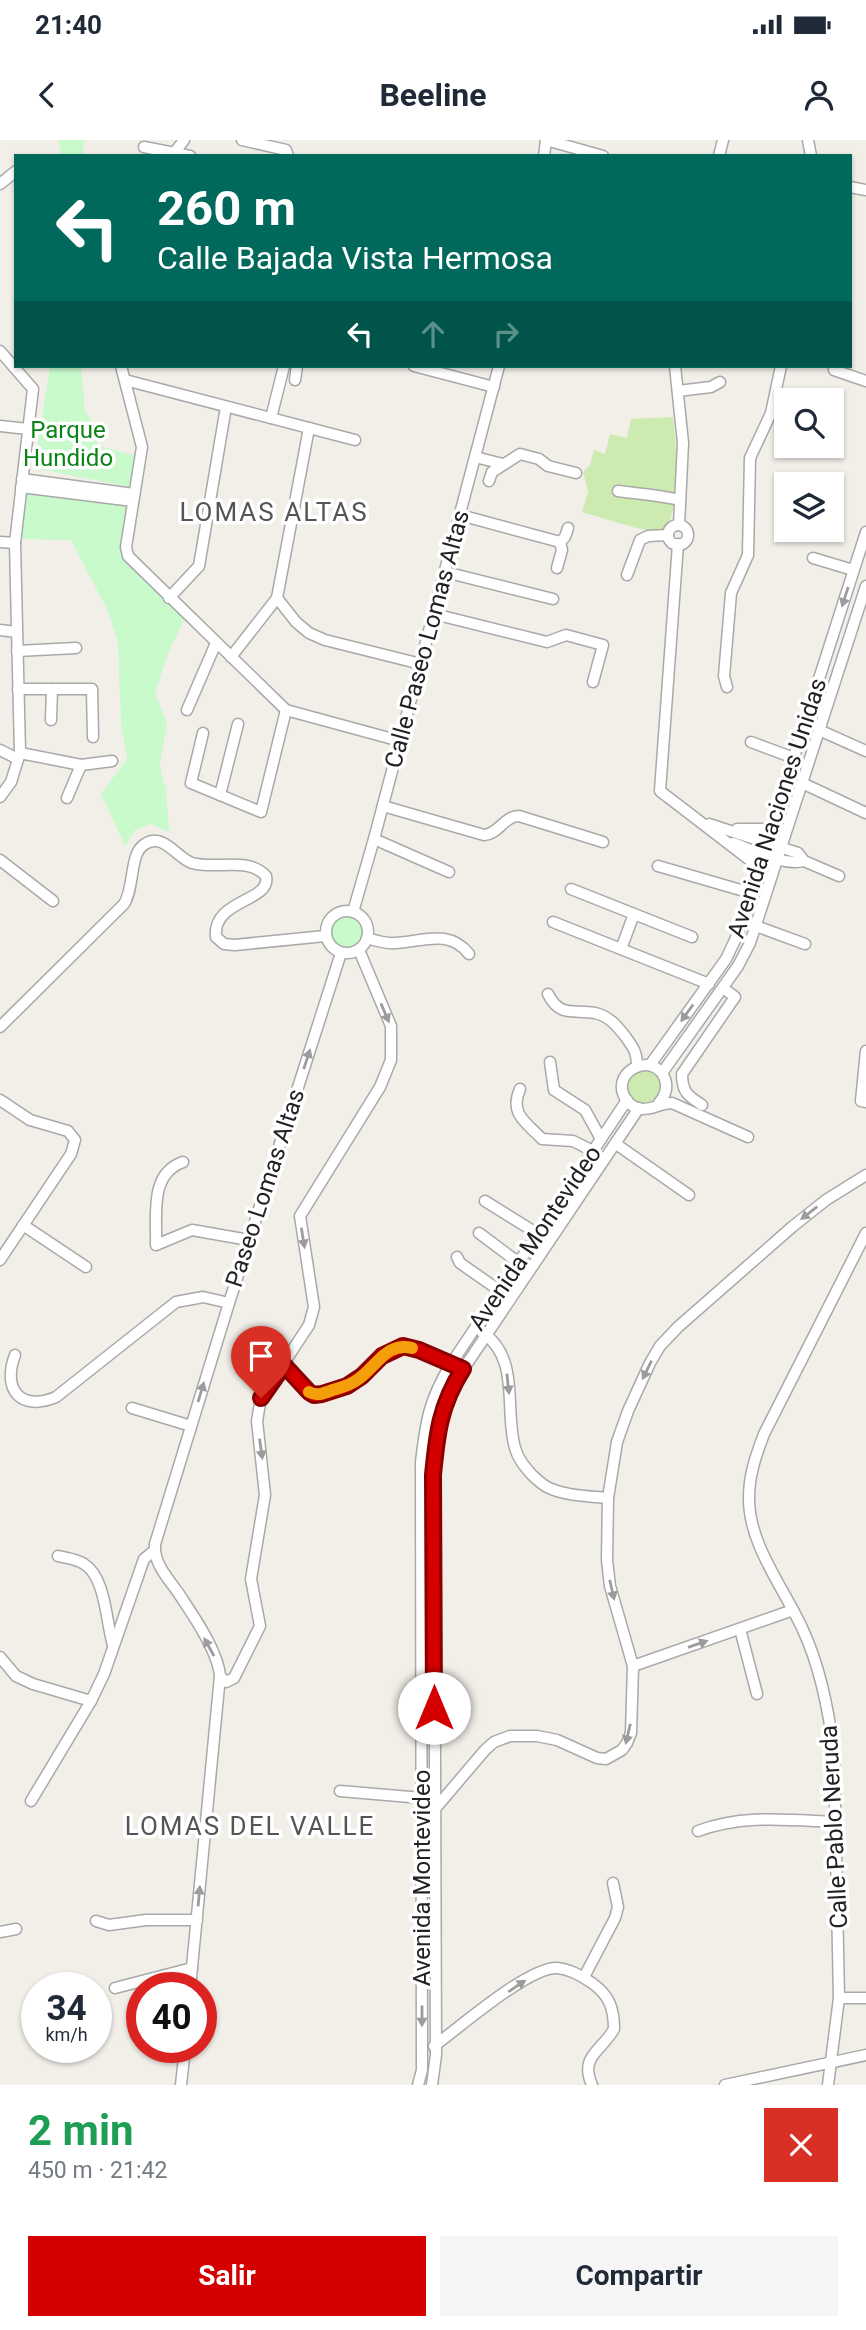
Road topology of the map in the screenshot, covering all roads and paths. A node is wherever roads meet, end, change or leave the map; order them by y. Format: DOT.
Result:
graph roads {
  1 [pos="184,140"];
  2 [pos="242,140"];
  3 [pos="546,140"];
  4 [pos="144,145"];
  5 [pos="175,152"];
  6 [pos="182,154"];
  7 [pos="287,154"];
  8 [pos="596,154"];
  9 [pos="14,173"];
  10 [pos="0,184"];
  11 [pos="0,351"];
  12 [pos="14,367"];
  13 [pos="15,368"];
  14 [pos="122,368"];
  15 [pos="284,368"];
  16 [pos="297,368"];
  17 [pos="422,368"];
  18 [pos="499,368"];
  19 [pos="675,368"];
  20 [pos="781,368"];
  21 [pos="834,370"];
  22 [pos="125,380"];
  23 [pos="295,380"];
  24 [pos="866,381"];
  25 [pos="720,382"];
  26 [pos="494,387"];
  27 [pos="678,391"];
  28 [pos="226,407"];
  29 [pos="271,418"];
  30 [pos="0,426"];
  31 [pos="309,428"];
  32 [pos="28,429"];
  33 [pos="355,440"];
  34 [pos="475,457"];
  35 [pos="503,464"];
  36 [pos="576,473"];
  37 [pos="489,481"];
  38 [pos="22,483"];
  39 [pos="618,491"];
  40 [pos="134,498"];
  41 [pos="680,499"];
  42 [pos="460,515"];
  43 [pos="678,525"];
  44 [pos="568,528"];
  45 [pos="866,532"];
  46 [pos="668,535"];
  47 [pos="0,542"];
  48 [pos="560,542"];
  49 [pos="15,543"];
  50 [pos="678,544"];
  51 [pos="813,558"];
  52 [pos="557,568"];
  53 [pos="853,570"];
  54 [pos="445,572"];
  55 [pos="627,575"];
  56 [pos="866,586"];
  57 [pos="169,598"];
  58 [pos="277,598"];
  59 [pos="552,600"];
  60 [pos="434,614"];
  61 [pos="854,623"];
  62 [pos="866,629"];
  63 [pos="0,630"];
  64 [pos="16,632"];
  65 [pos="216,643"];
  66 [pos="76,648"];
  67 [pos="17,651"];
  68 [pos="231,657"];
  69 [pos="421,664"];
  70 [pos="593,682"];
  71 [pos="727,687"];
  72 [pos="18,689"];
  73 [pos="52,689"];
  74 [pos="187,710"];
  75 [pos="286,710"];
  76 [pos="51,720"];
  77 [pos="238,724"];
  78 [pos="819,730"];
  79 [pos="203,733"];
  80 [pos="93,737"];
  81 [pos="400,741"];
  82 [pos="751,742"];
  83 [pos="0,750"];
  84 [pos="866,751"];
  85 [pos="19,756"];
  86 [pos="794,758"];
  87 [pos="112,761"];
  88 [pos="82,765"];
  89 [pos="802,783"];
  90 [pos="220,795"];
  91 [pos="0,797"];
  92 [pos="66,798"];
  93 [pos="383,806"];
  94 [pos="866,813"];
  95 [pos="701,822"];
  96 [pos="726,829"];
  97 [pos="771,829"];
  98 [pos="374,839"];
  99 [pos="725,841"];
  100 [pos="603,842"];
  101 [pos="767,842"];
  102 [pos="781,847"];
  103 [pos="763,854"];
  104 [pos="777,859"];
  105 [pos="0,860"];
  106 [pos="804,861"];
  107 [pos="658,866"];
  108 [pos="759,867"];
  109 [pos="449,872"];
  110 [pos="839,876"];
  111 [pos="570,889"];
  112 [pos="751,893"];
  113 [pos="53,901"];
  114 [pos="353,912"];
  115 [pos="634,914"];
  116 [pos="553,922"];
  117 [pos="756,926"];
  118 [pos="325,936"];
  119 [pos="692,937"];
  120 [pos="367,939"];
  121 [pos="805,944"];
  122 [pos="621,949"];
  123 [pos="359,950"];
  124 [pos="341,953"];
  125 [pos="468,954"];
  126 [pos="709,984"];
  127 [pos="723,988"];
  128 [pos="548,995"];
  129 [pos="0,1027"];
  130 [pos="866,1051"];
  131 [pos="551,1062"];
  132 [pos="650,1065"];
  133 [pos="637,1066"];
  134 [pos="662,1073"];
  135 [pos="682,1086"];
  136 [pos="520,1089"];
  137 [pos="666,1092"];
  138 [pos="0,1100"];
  139 [pos="626,1100"];
  140 [pos="866,1102"];
  141 [pos="659,1103"];
  142 [pos="702,1105"];
  143 [pos="639,1108"];
  144 [pos="748,1137"];
  145 [pos="601,1139"];
  146 [pos="616,1144"];
  147 [pos="593,1151"];
  148 [pos="183,1162"];
  149 [pos="866,1175"];
  150 [pos="689,1195"];
  151 [pos="485,1201"];
  152 [pos="23,1225"];
  153 [pos="479,1233"];
  154 [pos="866,1233"];
  155 [pos="538,1234"];
  156 [pos="249,1240"];
  157 [pos="457,1257"];
  158 [pos="0,1260"];
  159 [pos="519,1263"];
  160 [pos="86,1267"];
  161 [pos="500,1291"];
  162 [pos="229,1303"];
  163 [pos="476,1328"];
  164 [pos="486,1334"];
  165 [pos="15,1355"];
  166 [pos="452,1364"];
  167 [pos="284,1365"];
  168 [pos="463,1369"];
  169 [pos="132,1408"];
  170 [pos="191,1426"];
  171 [pos="421,1462"];
  172 [pos="434,1463"];
  173 [pos="608,1498"];
  174 [pos="155,1550"];
  175 [pos="58,1556"];
  176 [pos="420,1585"];
  177 [pos="433,1586"];
  178 [pos="793,1610"];
  179 [pos="740,1629"];
  180 [pos="113,1646"];
  181 [pos="0,1657"];
  182 [pos="633,1666"];
  183 [pos="220,1676"];
  184 [pos="757,1694"];
  185 [pos="91,1701"];
  186 [pos="340,1791"];
  187 [pos="422,1798"];
  188 [pos="31,1801"];
  189 [pos="435,1810"];
  190 [pos="422,1811"];
  191 [pos="836,1822"];
  192 [pos="698,1831"];
  193 [pos="612,1883"];
  194 [pos="197,1920"];
  195 [pos="96,1921"];
  196 [pos="16,1929"];
  197 [pos="0,1932"];
  198 [pos="435,1935"];
  199 [pos="422,1936"];
  200 [pos="192,1968"];
  201 [pos="192,1972"];
  202 [pos="584,1977"];
  203 [pos="115,1988"];
  204 [pos="839,1998"];
  205 [pos="866,1998"];
  206 [pos="436,2045"];
  207 [pos="422,2055"];
  208 [pos="866,2055"];
  209 [pos="832,2062"];
  210 [pos="183,2063"];
  211 [pos="181,2085"];
  212 [pos="418,2085"];
  213 [pos="432,2085"];
  214 [pos="592,2085"];
  215 [pos="725,2085"];
  216 [pos="828,2085"];
  1 -- 5 [label="street"];
  2 -- 7 [label="street"];
  3 -- 8 [label="street"];
  4 -- 5 [label="street"];
  5 -- 6 [label="street"];
  9 -- 10 [label="street"];
  11 -- 12 [label="street"];
  13 -- 32 [label="street"];
  14 -- 22 [label="street"];
  15 -- 29 [label="street"];
  16 -- 23 [label="street"];
  17 -- 26 [label="street"];
  18 -- 26 [label="street, Calle Paseo Lomas Altas"];
  19 -- 27 [label="street"];
  20 -- 71 [label="street"];
  21 -- 24 [label="street"];
  22 -- 28 [label="street"];
  22 -- 40 [label="street"];
  25 -- 27 [label="street"];
  26 -- 34 [label="street, Calle Paseo Lomas Altas"];
  27 -- 41 [label="street"];
  28 -- 29 [label="street"];
  28 -- 57 [label="street"];
  29 -- 31 [label="street"];
  30 -- 32 [label="street"];
  31 -- 33 [label="street"];
  31 -- 58 [label="street"];
  32 -- 38 [label="street"];
  34 -- 35 [label="street"];
  34 -- 42 [label="street, Calle Paseo Lomas Altas"];
  35 -- 36 [label="street"];
  35 -- 37 [label="street"];
  38 -- 40 [label="street"];
  38 -- 49 [label="street"];
  39 -- 41 [label="street"];
  40 -- 57 [label="street"];
  41 -- 43 [label="street"];
  42 -- 48 [label="street"];
  42 -- 54 [label="street, Calle Paseo Lomas Altas"];
  43 -- 46 [label="street"];
  43 -- 50 [label="street"];
  44 -- 48 [label="street"];
  45 -- 53 [label="street, Avenida Naciones Unidas"];
  46 -- 50 [label="street"];
  46 -- 55 [label="street"];
  47 -- 49 [label="street"];
  48 -- 52 [label="street"];
  49 -- 64 [label="street"];
  50 -- 95 [label="street"];
  51 -- 53 [label="street"];
  53 -- 86 [label="street, Avenida Naciones Unidas, one-way"];
  54 -- 59 [label="street"];
  54 -- 60 [label="street, Calle Paseo Lomas Altas"];
  56 -- 61 [label="street, Avenida Naciones Unidas"];
  57 -- 65 [label="street"];
  58 -- 68 [label="street"];
  58 -- 69 [label="street"];
  60 -- 69 [label="street, Calle Paseo Lomas Altas"];
  60 -- 70 [label="street"];
  61 -- 62 [label="street"];
  61 -- 78 [label="street, Avenida Naciones Unidas"];
  63 -- 64 [label="street"];
  64 -- 67 [label="street"];
  65 -- 68 [label="street"];
  65 -- 74 [label="street"];
  66 -- 67 [label="street"];
  67 -- 72 [label="street"];
  68 -- 75 [label="street"];
  69 -- 81 [label="street, Calle Paseo Lomas Altas"];
  72 -- 73 [label="street"];
  72 -- 85 [label="street"];
  73 -- 76 [label="street"];
  73 -- 80 [label="street"];
  75 -- 81 [label="street"];
  75 -- 90 [label="street"];
  77 -- 90 [label="street"];
  78 -- 84 [label="street"];
  78 -- 89 [label="street, Avenida Naciones Unidas"];
  79 -- 90 [label="street"];
  81 -- 93 [label="street, Calle Paseo Lomas Altas"];
  82 -- 86 [label="street"];
  83 -- 85 [label="street"];
  85 -- 88 [label="street"];
  85 -- 91 [label="street"];
  86 -- 97 [label="street, Avenida Naciones Unidas"];
  87 -- 88 [label="street"];
  88 -- 92 [label="street"];
  89 -- 94 [label="street"];
  89 -- 102 [label="street, Avenida Naciones Unidas"];
  93 -- 98 [label="street, Calle Paseo Lomas Altas"];
  93 -- 100 [label="street"];
  95 -- 96 [label="street"];
  95 -- 99 [label="street"];
  96 -- 97 [label="street"];
  96 -- 101 [label="street"];
  97 -- 101 [label="street, Avenida Naciones Unidas"];
  98 -- 109 [label="street"];
  98 -- 114 [label="street, Calle Paseo Lomas Altas"];
  99 -- 103 [label="street"];
  99 -- 108 [label="street"];
  101 -- 102 [label="street"];
  101 -- 103 [label="street, Avenida Naciones Unidas"];
  102 -- 104 [label="street, Avenida Naciones Unidas"];
  102 -- 106 [label="street"];
  103 -- 104 [label="street"];
  103 -- 108 [label="street, Avenida Naciones Unidas"];
  104 -- 106 [label="street"];
  104 -- 117 [label="street, Avenida Naciones Unidas"];
  105 -- 113 [label="street"];
  106 -- 110 [label="street"];
  107 -- 112 [label="street"];
  108 -- 112 [label="street, Avenida Naciones Unidas"];
  111 -- 115 [label="street"];
  112 -- 126 [label="street, Avenida Naciones Unidas"];
  114 -- 118 [label="street"];
  114 -- 120 [label="street"];
  115 -- 119 [label="street"];
  115 -- 122 [label="street"];
  116 -- 122 [label="street"];
  117 -- 121 [label="street"];
  117 -- 127 [label="street, Avenida Naciones Unidas"];
  118 -- 124 [label="street"];
  118 -- 129 [label="street"];
  120 -- 123 [label="street"];
  120 -- 125 [label="street"];
  122 -- 126 [label="street"];
  123 -- 124 [label="street"];
  123 -- 167 [label="street, one-way"];
  156 -- 124 [label="street, Paseo Lomas Altas, one-way"];
  126 -- 132 [label="street, Avenida Naciones Unidas, one-way"];
  127 -- 134 [label="street, Avenida Naciones Unidas"];
  127 -- 135 [label="street"];
  128 -- 133 [label="street"];
  130 -- 140 [label="street"];
  131 -- 145 [label="street"];
  132 -- 133 [label="street"];
  132 -- 134 [label="street"];
  133 -- 139 [label="street"];
  134 -- 137 [label="street"];
  135 -- 137 [label="street"];
  135 -- 142 [label="street"];
  136 -- 147 [label="street"];
  137 -- 141 [label="street"];
  138 -- 152 [label="street"];
  139 -- 143 [label="street"];
  139 -- 145 [label="street, Avenida Montevideo"];
  141 -- 143 [label="street"];
  141 -- 144 [label="street"];
  143 -- 146 [label="street, Avenida Montevideo"];
  145 -- 147 [label="street, Avenida Montevideo"];
  146 -- 150 [label="street"];
  146 -- 164 [label="street, Avenida Montevideo"];
  147 -- 155 [label="street, Avenida Montevideo"];
  148 -- 156 [label="street"];
  149 -- 173 [label="street, one-way"];
  151 -- 155 [label="street"];
  152 -- 158 [label="street"];
  152 -- 160 [label="street"];
  153 -- 159 [label="street"];
  154 -- 178 [label="street, Calle Pablo Neruda"];
  155 -- 159 [label="street, Avenida Montevideo"];
  156 -- 162 [label="street, Paseo Lomas Altas"];
  157 -- 161 [label="street"];
  159 -- 161 [label="street, Avenida Montevideo"];
  161 -- 163 [label="street, Avenida Montevideo"];
  162 -- 165 [label="street"];
  170 -- 162 [label="street, Paseo Lomas Altas, one-way"];
  163 -- 164 [label="street"];
  163 -- 166 [label="street, Avenida Montevideo"];
  164 -- 168 [label="street, Avenida Montevideo"];
  164 -- 173 [label="street, one-way"];
  166 -- 167 [label="street"];
  166 -- 168 [label="street"];
  166 -- 171 [label="street, Avenida Montevideo"];
  167 -- 183 [label="street, one-way"];
  168 -- 172 [label="street, Avenida Montevideo"];
  169 -- 170 [label="street"];
  170 -- 174 [label="street, Paseo Lomas Altas"];
  171 -- 172 [label="street"];
  171 -- 176 [label="street, Avenida Montevideo"];
  172 -- 177 [label="street, Avenida Montevideo"];
  173 -- 182 [label="street, one-way"];
  174 -- 180 [label="street, Paseo Lomas Altas"];
  183 -- 174 [label="street, one-way"];
  175 -- 180 [label="street"];
  176 -- 177 [label="street"];
  176 -- 187 [label="street, Avenida Montevideo"];
  177 -- 189 [label="street, Avenida Montevideo"];
  178 -- 179 [label="street"];
  178 -- 191 [label="street, Calle Pablo Neruda"];
  182 -- 179 [label="street, one-way"];
  179 -- 184 [label="street"];
  180 -- 185 [label="street, Paseo Lomas Altas"];
  181 -- 185 [label="street"];
  182 -- 189 [label="street, one-way"];
  194 -- 183 [label="street, one-way"];
  185 -- 188 [label="street, Paseo Lomas Altas"];
  186 -- 187 [label="street"];
  187 -- 190 [label="street, Avenida Montevideo"];
  189 -- 190 [label="street"];
  189 -- 198 [label="street, Avenida Montevideo"];
  190 -- 199 [label="street, Avenida Montevideo"];
  191 -- 192 [label="street"];
  191 -- 204 [label="street, Calle Pablo Neruda"];
  193 -- 202 [label="street"];
  194 -- 195 [label="street"];
  194 -- 200 [label="street"];
  196 -- 197 [label="street"];
  198 -- 199 [label="street"];
  198 -- 206 [label="street, Avenida Montevideo"];
  199 -- 207 [label="street, Avenida Montevideo, one-way"];
  200 -- 201 [label="street"];
  200 -- 203 [label="street"];
  206 -- 202 [label="street, one-way"];
  202 -- 214 [label="street"];
  204 -- 205 [label="street"];
  204 -- 209 [label="street, Calle Pablo Neruda"];
  206 -- 207 [label="street"];
  206 -- 213 [label="street, Avenida Montevideo"];
  207 -- 212 [label="street, Avenida Montevideo"];
  208 -- 209 [label="street"];
  209 -- 215 [label="street"];
  209 -- 216 [label="street, Calle Pablo Neruda"];
  210 -- 211 [label="street"];
}
